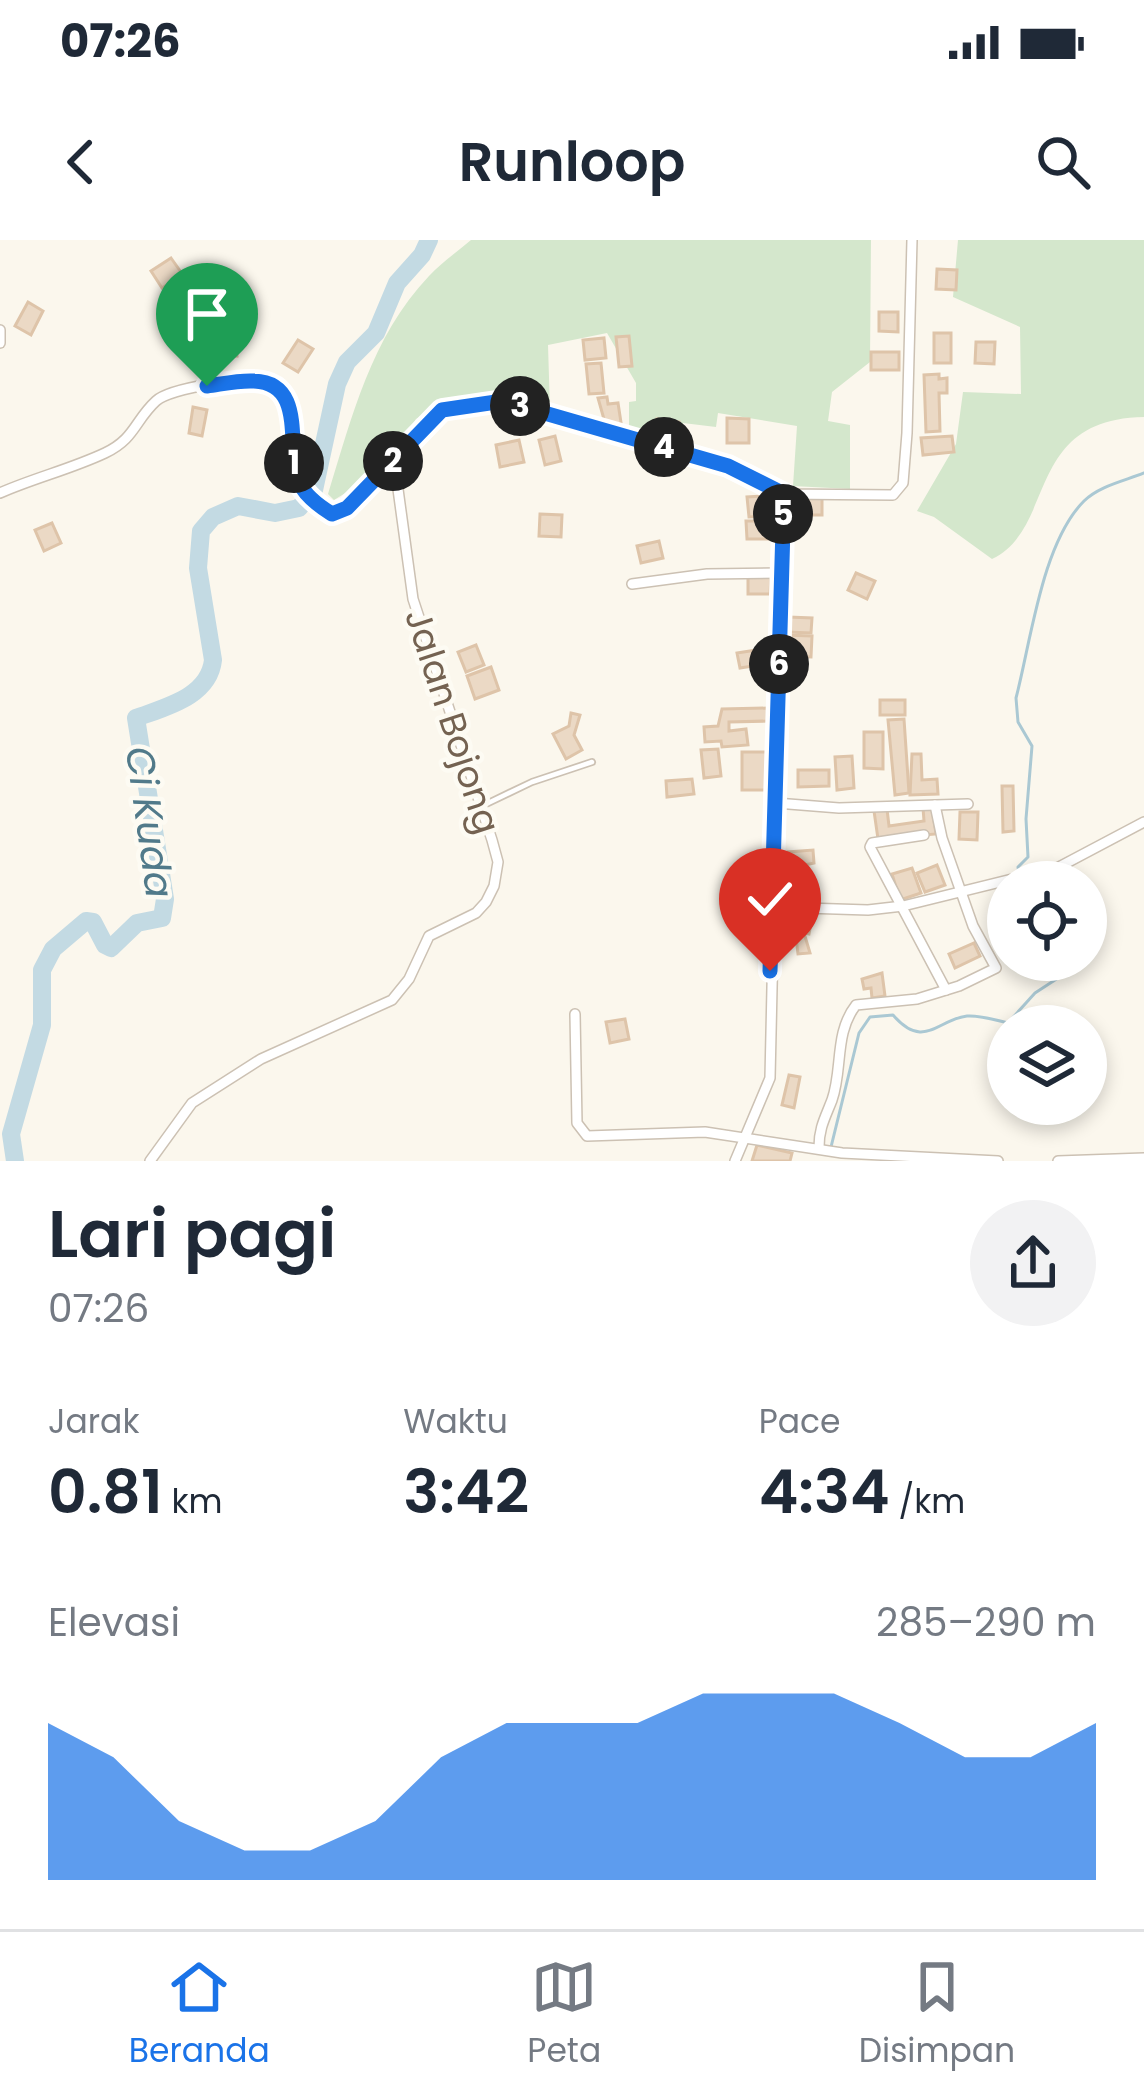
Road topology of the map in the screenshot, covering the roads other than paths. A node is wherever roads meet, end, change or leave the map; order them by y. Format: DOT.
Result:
graph roads {
  1 [pos="912,240"];
  2 [pos="0,330"];
  3 [pos="0,343"];
  4 [pos="394,460"];
  5 [pos="0,493"];
  6 [pos="784,494"];
  7 [pos="781,573"];
  8 [pos="632,584"];
  9 [pos="592,762"];
  10 [pos="776,803"];
  11 [pos="968,804"];
  12 [pos="935,805"];
  13 [pos="482,806"];
  14 [pos="1144,822"];
  15 [pos="924,835"];
  16 [pos="962,889"];
  17 [pos="903,906"];
  18 [pos="774,907"];
  19 [pos="946,991"];
  20 [pos="575,1014"];
  21 [pos="749,1137"];
  22 [pos="823,1148"];
  23 [pos="1144,1158"];
  24 [pos="150,1161"];
  25 [pos="735,1161"];
  26 [pos="998,1161"];
  27 [pos="1058,1161"];
  1 -- 6 [label="street"];
  2 -- 3 [label="street"];
  4 -- 5 [label="street"];
  4 -- 6 [label="street"];
  4 -- 13 [label="street, Jalan Bojong"];
  6 -- 7 [label="street"];
  7 -- 8 [label="street"];
  7 -- 10 [label="street"];
  9 -- 13 [label="lane"];
  10 -- 12 [label="street"];
  10 -- 18 [label="street"];
  11 -- 12 [label="street"];
  12 -- 16 [label="street"];
  13 -- 24 [label="street, Jalan Bojong"];
  14 -- 16 [label="street"];
  15 -- 17 [label="street"];
  16 -- 17 [label="street"];
  16 -- 19 [label="street"];
  17 -- 18 [label="street"];
  17 -- 19 [label="street"];
  18 -- 21 [label="street"];
  19 -- 22 [label="street"];
  20 -- 21 [label="street"];
  21 -- 22 [label="street"];
  21 -- 25 [label="street"];
  22 -- 26 [label="street"];
  23 -- 27 [label="street"];
}
